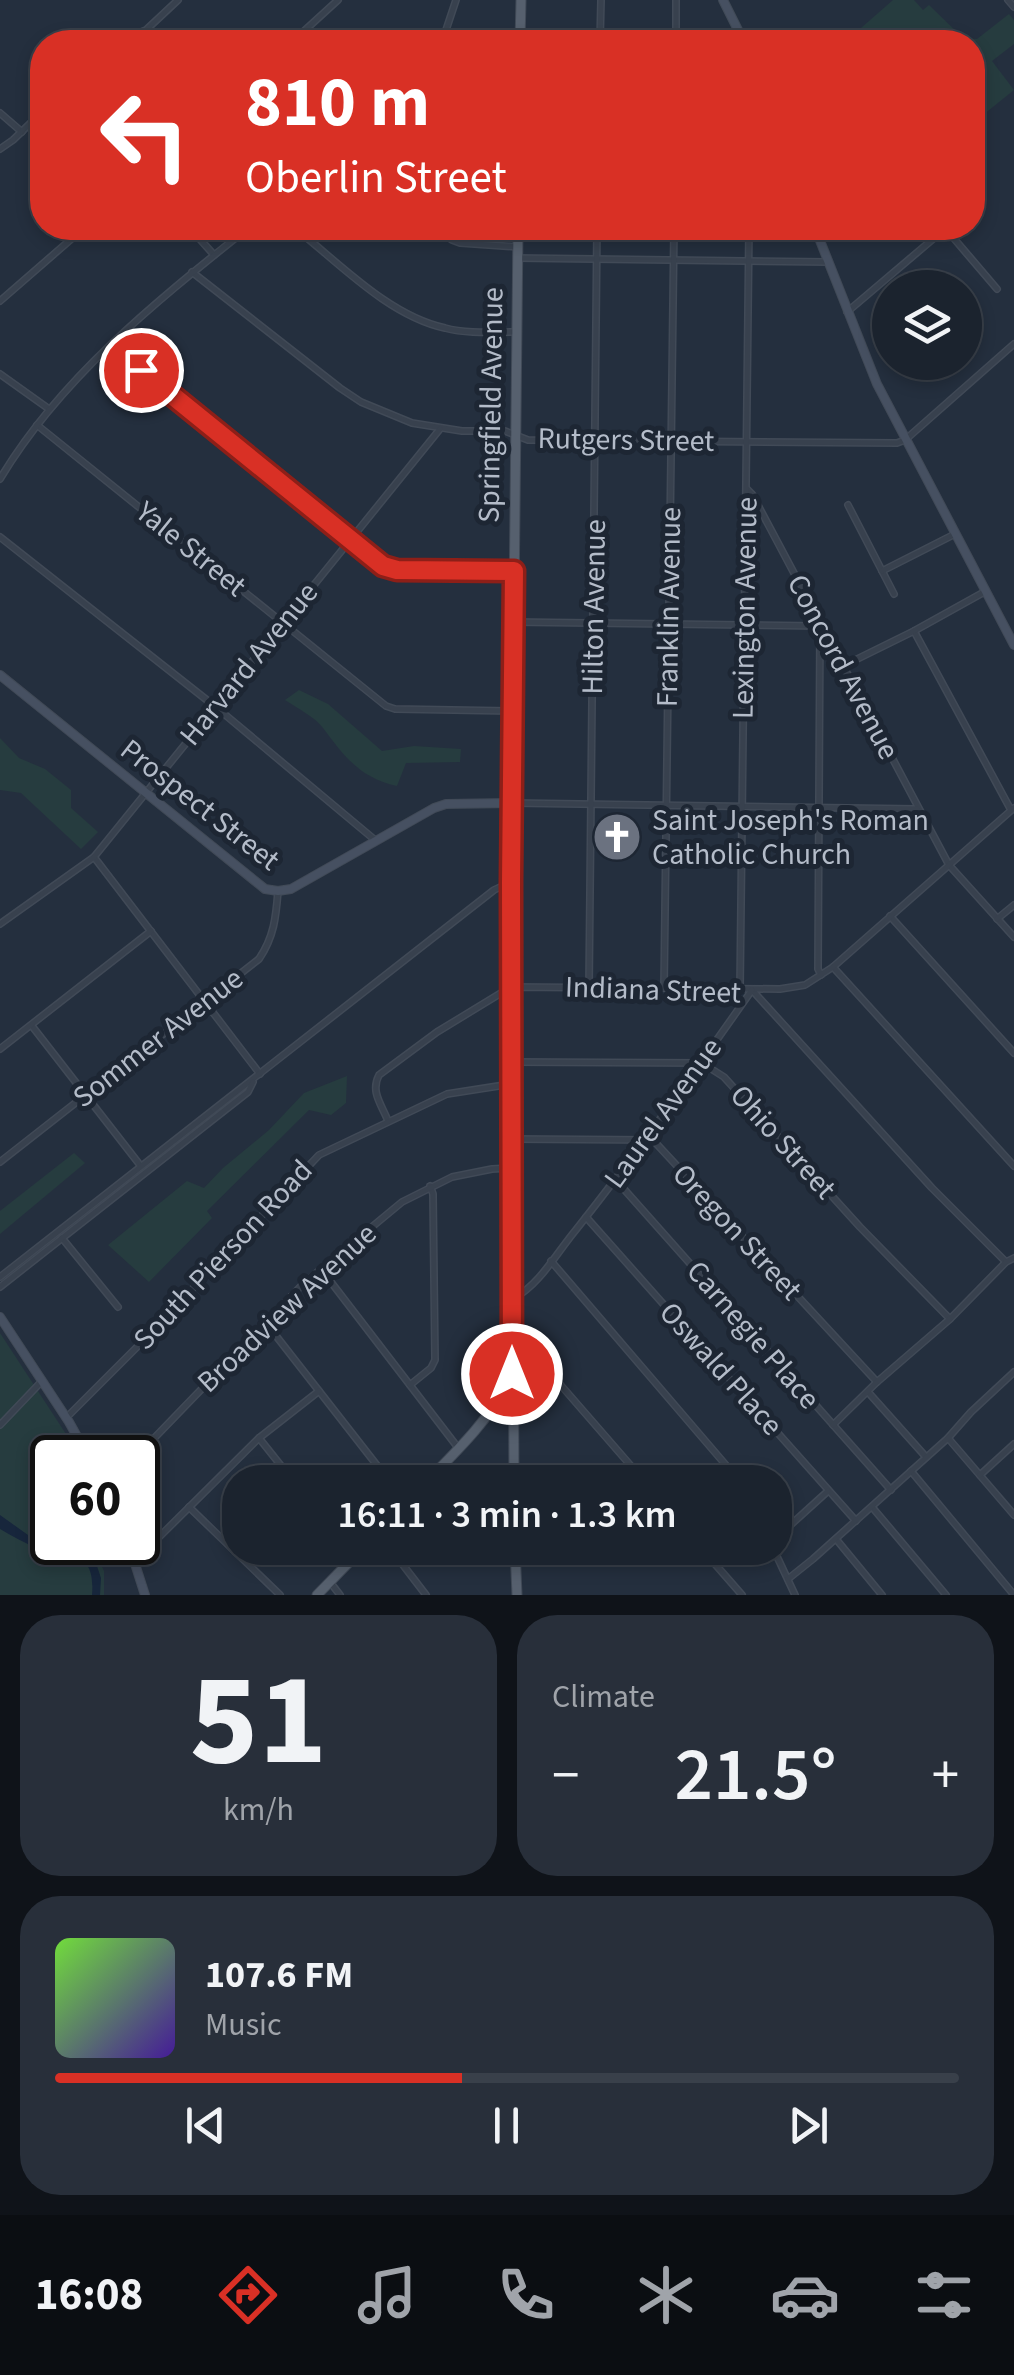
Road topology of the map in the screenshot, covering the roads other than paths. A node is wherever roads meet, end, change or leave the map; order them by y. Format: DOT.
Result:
graph roads {
  1 [pos="178,0"];
  2 [pos="338,0"];
  3 [pos="456,0"];
  4 [pos="520,0"];
  5 [pos="601,0"];
  6 [pos="676,0"];
  7 [pos="723,0"];
  8 [pos="1008,0"];
  9 [pos="1014,7"];
  10 [pos="146,30"];
  11 [pos="305,30"];
  12 [pos="446,30"];
  13 [pos="520,30"];
  14 [pos="600,30"];
  15 [pos="676,30"];
  16 [pos="738,30"];
  17 [pos="0,113"];
  18 [pos="30,124"];
  19 [pos="22,132"];
  20 [pos="0,148"];
  21 [pos="70,240"];
  22 [pos="201,240"];
  23 [pos="233,240"];
  24 [pos="310,240"];
  25 [pos="452,240"];
  26 [pos="518,240"];
  27 [pos="597,240"];
  28 [pos="674,240"];
  29 [pos="749,240"];
  30 [pos="820,240"];
  31 [pos="931,240"];
  32 [pos="955,240"];
  33 [pos="518,252"];
  34 [pos="214,255"];
  35 [pos="673,259"];
  36 [pos="597,260"];
  37 [pos="749,261"];
  38 [pos="828,262"];
  39 [pos="192,272"];
  40 [pos="997,288"];
  41 [pos="0,300"];
  42 [pos="848,312"];
  43 [pos="516,332"];
  44 [pos="1014,344"];
  45 [pos="111,346"];
  46 [pos="0,374"];
  47 [pos="50,409"];
  48 [pos="37,425"];
  49 [pos="440,429"];
  50 [pos="516,436"];
  51 [pos="905,440"];
  52 [pos="596,441"];
  53 [pos="671,442"];
  54 [pos="747,442"];
  55 [pos="0,478"];
  56 [pos="747,489"];
  57 [pos="848,506"];
  58 [pos="955,534"];
  59 [pos="0,537"];
  60 [pos="349,539"];
  61 [pos="514,571"];
  62 [pos="882,571"];
  63 [pos="986,591"];
  64 [pos="894,594"];
  65 [pos="282,622"];
  66 [pos="514,622"];
  67 [pos="593,623"];
  68 [pos="669,624"];
  69 [pos="745,624"];
  70 [pos="820,626"];
  71 [pos="914,631"];
  72 [pos="1014,645"];
  73 [pos="843,666"];
  74 [pos="0,675"];
  75 [pos="215,706"];
  76 [pos="512,711"];
  77 [pos="146,792"];
  78 [pos="513,803"];
  79 [pos="591,804"];
  80 [pos="667,806"];
  81 [pos="743,806"];
  82 [pos="819,808"];
  83 [pos="917,808"];
  84 [pos="1013,809"];
  85 [pos="375,840"];
  86 [pos="94,857"];
  87 [pos="948,866"];
  88 [pos="511,882"];
  89 [pos="278,891"];
  90 [pos="1014,905"];
  91 [pos="890,916"];
  92 [pos="997,920"];
  93 [pos="0,924"];
  94 [pos="152,930"];
  95 [pos="1014,937"];
  96 [pos="833,967"];
  97 [pos="821,976"];
  98 [pos="589,986"];
  99 [pos="511,987"];
  100 [pos="664,987"];
  101 [pos="740,989"];
  102 [pos="752,990"];
  103 [pos="204,1001"];
  104 [pos="32,1026"];
  105 [pos="0,1049"];
  106 [pos="1014,1053"];
  107 [pos="512,1062"];
  108 [pos="702,1062"];
  109 [pos="260,1074"];
  110 [pos="512,1084"];
  111 [pos="85,1096"];
  112 [pos="388,1121"];
  113 [pos="512,1139"];
  114 [pos="645,1139"];
  115 [pos="0,1162"];
  116 [pos="1014,1166"];
  117 [pos="512,1168"];
  118 [pos="143,1169"];
  119 [pos="615,1179"];
  120 [pos="430,1186"];
  121 [pos="586,1217"];
  122 [pos="60,1235"];
  123 [pos="1014,1258"];
  124 [pos="552,1261"];
  125 [pos="1006,1262"];
  126 [pos="320,1269"];
  127 [pos="0,1276"];
  128 [pos="0,1288"];
  129 [pos="513,1299"];
  130 [pos="118,1307"];
  131 [pos="0,1317"];
  132 [pos="950,1320"];
  133 [pos="265,1322"];
  134 [pos="513,1334"];
  135 [pos="1014,1372"];
  136 [pos="512,1374"];
  137 [pos="42,1381"];
  138 [pos="877,1382"];
  139 [pos="410,1385"];
  140 [pos="319,1390"];
  141 [pos="868,1392"];
  142 [pos="66,1418"];
  143 [pos="0,1425"];
  144 [pos="832,1425"];
  145 [pos="76,1435"];
  146 [pos="157,1435"];
  147 [pos="259,1438"];
  148 [pos="948,1438"];
  149 [pos="1014,1444"];
  150 [pos="459,1449"];
  151 [pos="927,1457"];
  152 [pos="280,1465"];
  153 [pos="377,1465"];
  154 [pos="443,1465"];
  155 [pos="514,1465"];
  156 [pos="630,1465"];
  157 [pos="726,1465"];
  158 [pos="911,1471"];
  159 [pos="980,1475"];
  160 [pos="829,1490"];
  161 [pos="890,1490"];
  162 [pos="189,1506"];
  163 [pos="872,1507"];
  164 [pos="1014,1514"];
  165 [pos="856,1521"];
  166 [pos="792,1524"];
  167 [pos="160,1536"];
  168 [pos="836,1539"];
  169 [pos="136,1565"];
  170 [pos="346,1565"];
  171 [pos="403,1565"];
  172 [pos="516,1565"];
  173 [pos="716,1565"];
  174 [pos="782,1565"];
  175 [pos="788,1578"];
  176 [pos="330,1582"];
  177 [pos="1014,1594"];
  178 [pos="145,1595"];
  179 [pos="280,1595"];
  180 [pos="316,1595"];
  181 [pos="340,1595"];
  182 [pos="426,1595"];
  183 [pos="517,1595"];
  184 [pos="742,1595"];
  185 [pos="795,1595"];
  186 [pos="882,1595"];
  187 [pos="946,1595"];
  1 -- 10 [label="street"];
  2 -- 11 [label="street"];
  3 -- 12 [label="street"];
  4 -- 13 [label="main road"];
  5 -- 14 [label="street"];
  6 -- 15 [label="street"];
  7 -- 16 [label="street"];
  8 -- 9 [label="street"];
  17 -- 19 [label="street"];
  18 -- 19 [label="street"];
  19 -- 20 [label="street"];
  21 -- 41 [label="street"];
  22 -- 34 [label="street"];
  23 -- 34 [label="street"];
  24 -- 43 [label="street"];
  25 -- 33 [label="street"];
  26 -- 33 [label="main road, Springfield Avenue"];
  27 -- 36 [label="street, Hilton Avenue"];
  28 -- 35 [label="street, Franklin Avenue"];
  29 -- 37 [label="street, Lexington Avenue"];
  30 -- 38 [label="street"];
  31 -- 42 [label="street"];
  32 -- 40 [label="street"];
  33 -- 36 [label="street"];
  33 -- 43 [label="main road, Springfield Avenue"];
  34 -- 39 [label="street"];
  35 -- 36 [label="street"];
  35 -- 37 [label="street"];
  35 -- 53 [label="street, Franklin Avenue"];
  36 -- 52 [label="street, Hilton Avenue"];
  37 -- 38 [label="street"];
  37 -- 54 [label="street, Lexington Avenue"];
  38 -- 42 [label="street"];
  39 -- 45 [label="street"];
  39 -- 49 [label="street, Rutgers Street"];
  42 -- 51 [label="street"];
  43 -- 50 [label="main road, Springfield Avenue"];
  44 -- 51 [label="street"];
  45 -- 47 [label="street"];
  45 -- 60 [label="street"];
  46 -- 47 [label="street"];
  47 -- 48 [label="street"];
  48 -- 55 [label="street"];
  48 -- 65 [label="street, Yale Street"];
  49 -- 50 [label="street, Rutgers Street"];
  49 -- 60 [label="street, Harvard Avenue"];
  50 -- 52 [label="street, Rutgers Street"];
  50 -- 61 [label="main road, Springfield Avenue"];
  51 -- 54 [label="street, Rutgers Street"];
  51 -- 58 [label="street"];
  52 -- 53 [label="street, Rutgers Street"];
  52 -- 67 [label="street, Hilton Avenue"];
  53 -- 54 [label="street, Rutgers Street"];
  53 -- 68 [label="street, Franklin Avenue"];
  54 -- 56 [label="street, Lexington Avenue"];
  56 -- 69 [label="street, Lexington Avenue"];
  56 -- 70 [label="street, Concord Avenue"];
  57 -- 62 [label="street"];
  58 -- 62 [label="street"];
  58 -- 63 [label="street"];
  59 -- 75 [label="street"];
  60 -- 61 [label="street"];
  60 -- 65 [label="street, Harvard Avenue"];
  61 -- 66 [label="main road, Springfield Avenue"];
  62 -- 64 [label="street"];
  63 -- 71 [label="street"];
  63 -- 72 [label="street"];
  65 -- 75 [label="street, Harvard Avenue"];
  65 -- 76 [label="street, Yale Street"];
  66 -- 67 [label="street"];
  66 -- 76 [label="main road, Springfield Avenue"];
  67 -- 68 [label="street"];
  67 -- 79 [label="street, Hilton Avenue"];
  68 -- 69 [label="street"];
  68 -- 80 [label="street, Franklin Avenue"];
  69 -- 70 [label="street"];
  69 -- 81 [label="street, Lexington Avenue"];
  70 -- 73 [label="street, Concord Avenue"];
  70 -- 82 [label="street"];
  71 -- 73 [label="street"];
  71 -- 84 [label="street"];
  73 -- 83 [label="street, Concord Avenue"];
  74 -- 77 [label="street, Prospect Street"];
  75 -- 77 [label="street, Harvard Avenue"];
  75 -- 85 [label="street"];
  76 -- 78 [label="main road, Springfield Avenue"];
  77 -- 86 [label="street, Harvard Avenue"];
  77 -- 89 [label="street, Prospect Street"];
  78 -- 79 [label="street, Prospect Street"];
  78 -- 85 [label="street, Prospect Street"];
  78 -- 88 [label="main road, Springfield Avenue"];
  79 -- 80 [label="street, Prospect Street"];
  79 -- 98 [label="street, Hilton Avenue"];
  80 -- 81 [label="street, Prospect Street"];
  80 -- 100 [label="street, Franklin Avenue"];
  81 -- 82 [label="street, Prospect Street"];
  81 -- 101 [label="street, Lexington Avenue"];
  82 -- 83 [label="street, Prospect Street"];
  82 -- 97 [label="street"];
  83 -- 87 [label="street, Concord Avenue"];
  84 -- 87 [label="street"];
  85 -- 89 [label="street, Prospect Street"];
  86 -- 93 [label="street, Harvard Avenue"];
  86 -- 94 [label="street"];
  87 -- 91 [label="street"];
  87 -- 92 [label="street, Concord Avenue"];
  88 -- 99 [label="main road, Springfield Avenue"];
  88 -- 109 [label="street"];
  89 -- 103 [label="street, Sommer Avenue"];
  90 -- 92 [label="street"];
  91 -- 96 [label="street"];
  91 -- 106 [label="street"];
  92 -- 95 [label="street, Concord Avenue"];
  94 -- 103 [label="street"];
  94 -- 104 [label="street"];
  96 -- 97 [label="street"];
  96 -- 116 [label="street"];
  97 -- 102 [label="street"];
  98 -- 99 [label="street, Indiana Street"];
  98 -- 100 [label="street, Indiana Street"];
  99 -- 107 [label="main road, Springfield Avenue"];
  99 -- 112 [label="street"];
  100 -- 101 [label="street, Indiana Street"];
  101 -- 102 [label="street, Indiana Street"];
  102 -- 108 [label="street, Laurel Avenue"];
  102 -- 125 [label="street, Indiana Street"];
  103 -- 109 [label="street"];
  103 -- 111 [label="street, Sommer Avenue"];
  104 -- 105 [label="street"];
  104 -- 111 [label="street"];
  107 -- 108 [label="street, Ohio Street"];
  107 -- 110 [label="main road, Springfield Avenue"];
  108 -- 114 [label="street, Laurel Avenue"];
  108 -- 132 [label="street, Ohio Street"];
  109 -- 118 [label="street"];
  110 -- 112 [label="street, South Pierson Road"];
  110 -- 113 [label="main road, Springfield Avenue"];
  111 -- 115 [label="street, Sommer Avenue"];
  111 -- 118 [label="street"];
  112 -- 142 [label="street, South Pierson Road"];
  113 -- 114 [label="street, Oregon Street"];
  113 -- 117 [label="main road, Springfield Avenue"];
  114 -- 119 [label="street, Laurel Avenue"];
  114 -- 138 [label="street, Oregon Street"];
  117 -- 120 [label="street, Broadview Avenue"];
  117 -- 129 [label="main road, Springfield Avenue"];
  118 -- 122 [label="street"];
  119 -- 121 [label="street, Laurel Avenue"];
  119 -- 144 [label="street, Carnegie Place"];
  120 -- 126 [label="street, Broadview Avenue"];
  120 -- 139 [label="street"];
  121 -- 124 [label="street, Laurel Avenue"];
  121 -- 160 [label="street, Oswald Place"];
  122 -- 127 [label="street"];
  122 -- 128 [label="street"];
  122 -- 130 [label="street"];
  123 -- 125 [label="street"];
  124 -- 129 [label="street, Laurel Avenue"];
  124 -- 157 [label="street"];
  125 -- 132 [label="street"];
  126 -- 133 [label="street, Broadview Avenue"];
  126 -- 139 [label="street"];
  129 -- 134 [label="main road, Springfield Avenue"];
  131 -- 137 [label="street"];
  132 -- 138 [label="street"];
  133 -- 140 [label="street"];
  133 -- 146 [label="street, Broadview Avenue"];
  134 -- 136 [label="main road, Springfield Avenue"];
  134 -- 156 [label="street"];
  135 -- 148 [label="street"];
  136 -- 150 [label="main road"];
  136 -- 155 [label="main road, Springfield Avenue"];
  137 -- 142 [label="street"];
  137 -- 143 [label="street"];
  138 -- 141 [label="street"];
  139 -- 150 [label="street"];
  140 -- 147 [label="street"];
  140 -- 153 [label="street"];
  141 -- 144 [label="street"];
  141 -- 151 [label="street"];
  142 -- 145 [label="street"];
  144 -- 161 [label="street, Carnegie Place"];
  147 -- 152 [label="street"];
  147 -- 162 [label="street"];
  148 -- 151 [label="street"];
  148 -- 159 [label="street"];
  149 -- 159 [label="street"];
  150 -- 154 [label="main road"];
  151 -- 158 [label="street"];
  158 -- 161 [label="street"];
  158 -- 177 [label="street"];
  159 -- 164 [label="street"];
  160 -- 165 [label="street, Oswald Place"];
  160 -- 166 [label="street"];
  161 -- 163 [label="street"];
  162 -- 167 [label="street"];
  162 -- 179 [label="street"];
  163 -- 165 [label="street"];
  163 -- 187 [label="street"];
  165 -- 168 [label="street"];
  168 -- 175 [label="street"];
  168 -- 186 [label="street"];
  169 -- 178 [label="street"];
  170 -- 176 [label="main road"];
  171 -- 182 [label="street"];
  172 -- 183 [label="main road"];
  173 -- 184 [label="street"];
  174 -- 175 [label="street"];
  175 -- 185 [label="street"];
  176 -- 180 [label="main road"];
  176 -- 181 [label="street"];
}
